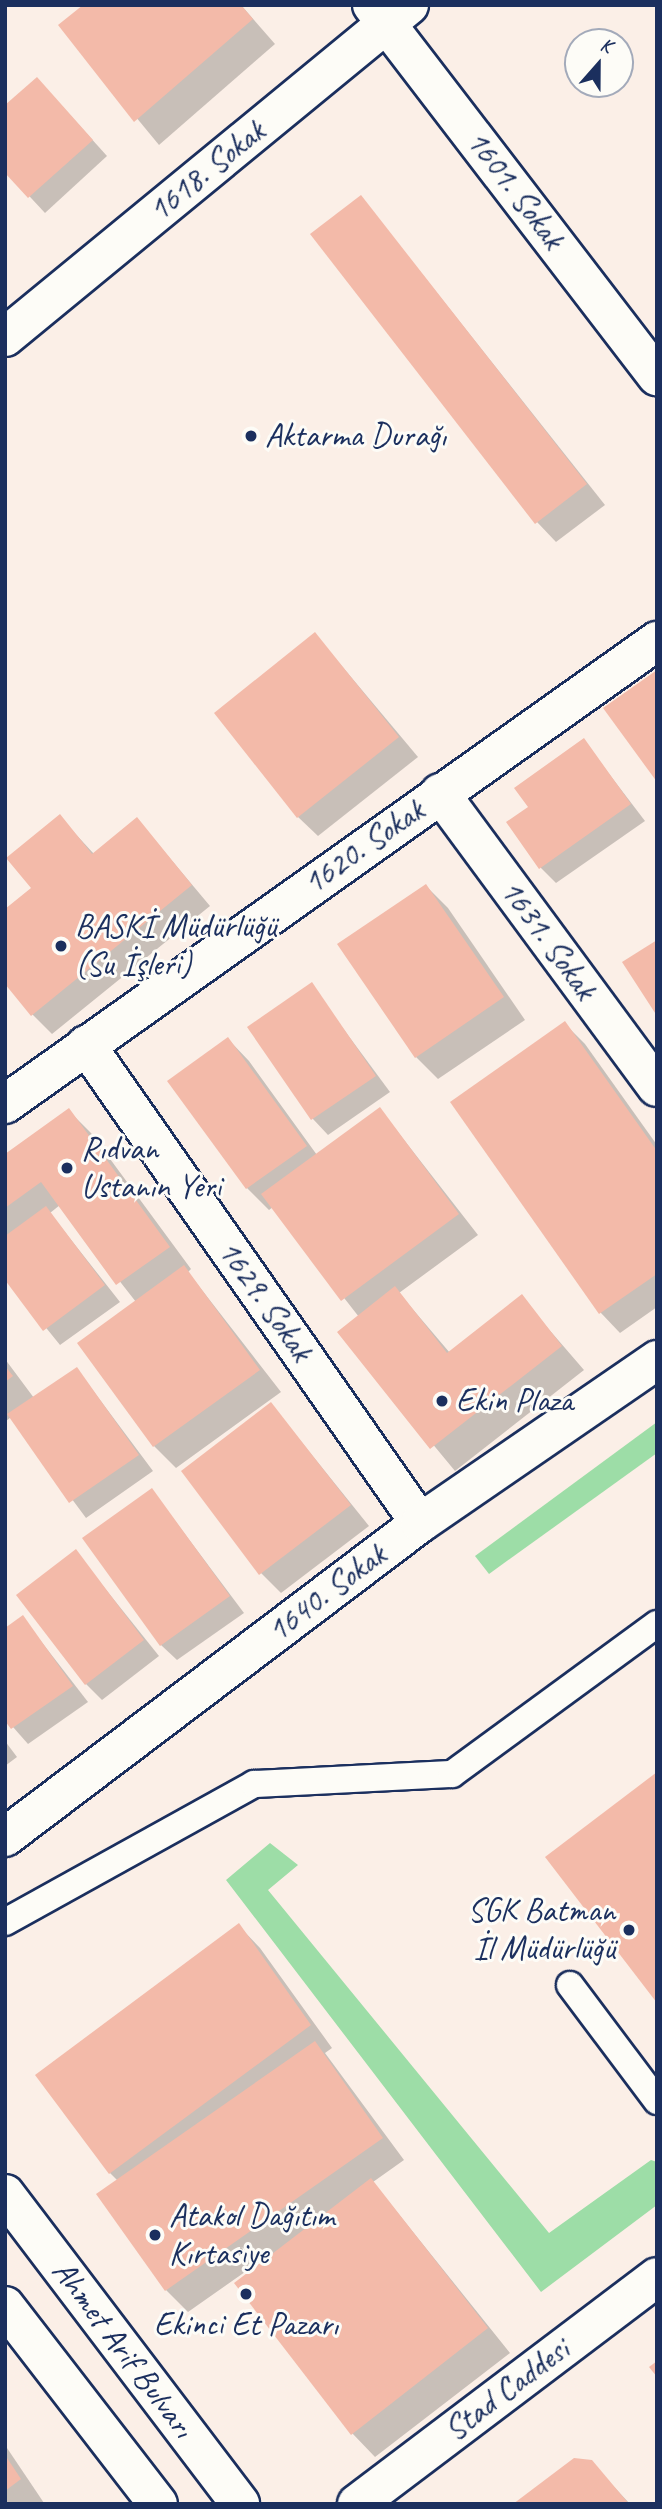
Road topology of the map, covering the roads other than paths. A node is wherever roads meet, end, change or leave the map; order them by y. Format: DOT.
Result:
graph roads {
  1 [pos="389,11"];
  2 [pos="5,337"];
  3 [pos="657,376"];
  4 [pos="657,640"];
  5 [pos="440,793"];
  6 [pos="86,1045"];
  7 [pos="657,1087"];
  8 [pos="5,1104"];
  9 [pos="657,1360"];
  10 [pos="420,1523"];
  11 [pos="657,1623"];
  12 [pos="5,1837"];
  13 [pos="5,1922"];
  14 [pos="570,1985"];
  15 [pos="657,2101"];
  16 [pos="5,2194"];
  17 [pos="657,2277"];
  18 [pos="5,2306"];
  19 [pos="148,2501"];
  20 [pos="240,2504"];
  21 [pos="357,2504"];
  1 -- 2 [label="street, 1618. Sokak"];
  1 -- 3 [label="street, 1601. Sokak"];
  4 -- 5 [label="street, 1620. Sokak"];
  5 -- 6 [label="street, 1620. Sokak"];
  5 -- 7 [label="street, 1631. Sokak"];
  6 -- 8 [label="street, 1620. Sokak"];
  6 -- 10 [label="street, 1629. Sokak"];
  9 -- 10 [label="street, 1640. Sokak"];
  10 -- 12 [label="street, 1640. Sokak"];
  11 -- 13 [label="lane"];
  14 -- 15 [label="lane"];
  16 -- 20 [label="street, Ahmet Arif Bulvarı"];
  17 -- 21 [label="street, Stad Caddesi"];
  18 -- 19 [label="street, Ahmet Arif Bulvarı"];
}
